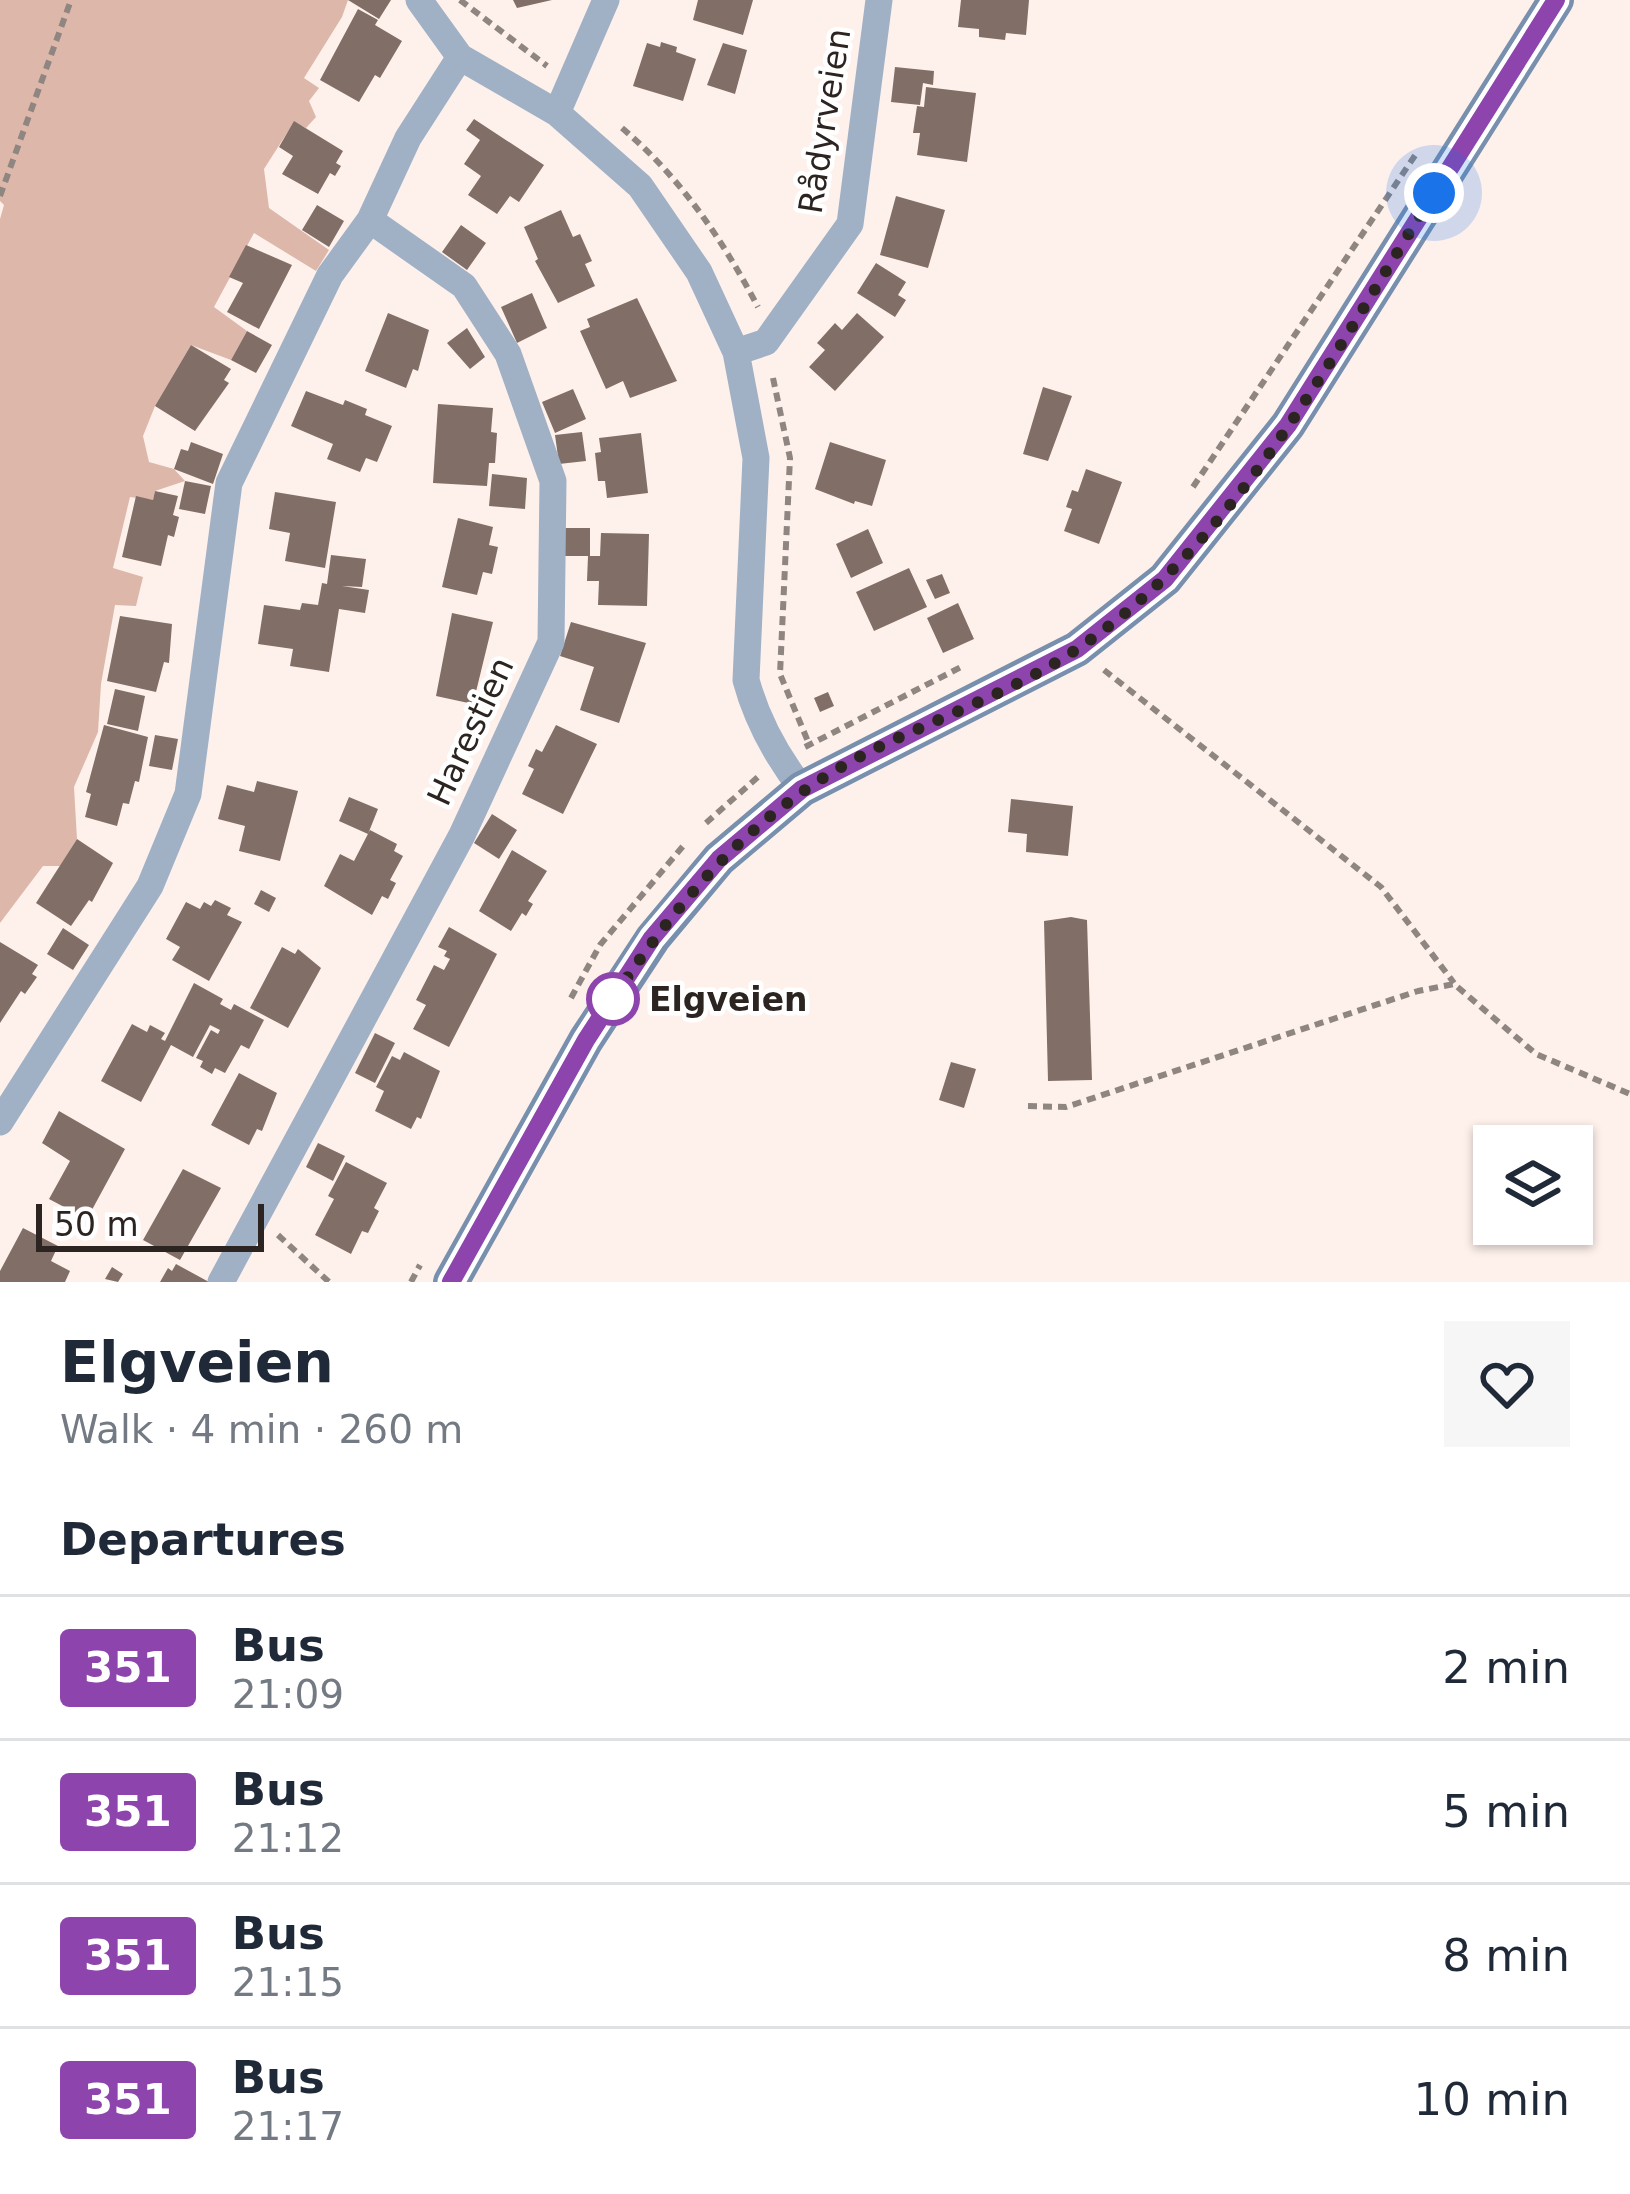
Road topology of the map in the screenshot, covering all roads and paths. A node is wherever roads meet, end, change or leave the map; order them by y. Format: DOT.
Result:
graph roads {
  1 [pos="71,0"];
  2 [pos="419,0"];
  3 [pos="606,0"];
  4 [pos="879,0"];
  5 [pos="1556,0"];
  6 [pos="460,57"];
  7 [pos="557,113"];
  8 [pos="1416,154"];
  9 [pos="0,196"];
  10 [pos="370,220"];
  11 [pos="736,352"];
  12 [pos="1184,499"];
  13 [pos="1077,649"];
  14 [pos="980,658"];
  15 [pos="792,775"];
  16 [pos="1454,984"];
  17 [pos="567,1005"];
  18 [pos="1630,1094"];
  19 [pos="1028,1106"];
  20 [pos="0,1122"];
  21 [pos="257,1216"];
  22 [pos="436,1272"];
  23 [pos="221,1282"];
  24 [pos="328,1282"];
  25 [pos="411,1282"];
  1 -- 9 [label="path"];
  2 -- 6 [label="street"];
  3 -- 7 [label="street"];
  4 -- 11 [label="street, Rådyrveien"];
  5 -- 13 [label="street"];
  6 -- 7 [label="street"];
  6 -- 10 [label="street"];
  7 -- 11 [label="street"];
  8 -- 12 [label="path"];
  10 -- 20 [label="street"];
  10 -- 21 [label="street, Harestien"];
  11 -- 15 [label="street"];
  13 -- 15 [label="street"];
  13 -- 16 [label="path"];
  14 -- 15 [label="path"];
  15 -- 17 [label="path"];
  15 -- 22 [label="street"];
  16 -- 18 [label="path"];
  16 -- 19 [label="path"];
  21 -- 23 [label="street, Harestien"];
  21 -- 24 [label="path"];
  22 -- 25 [label="path"];
}
